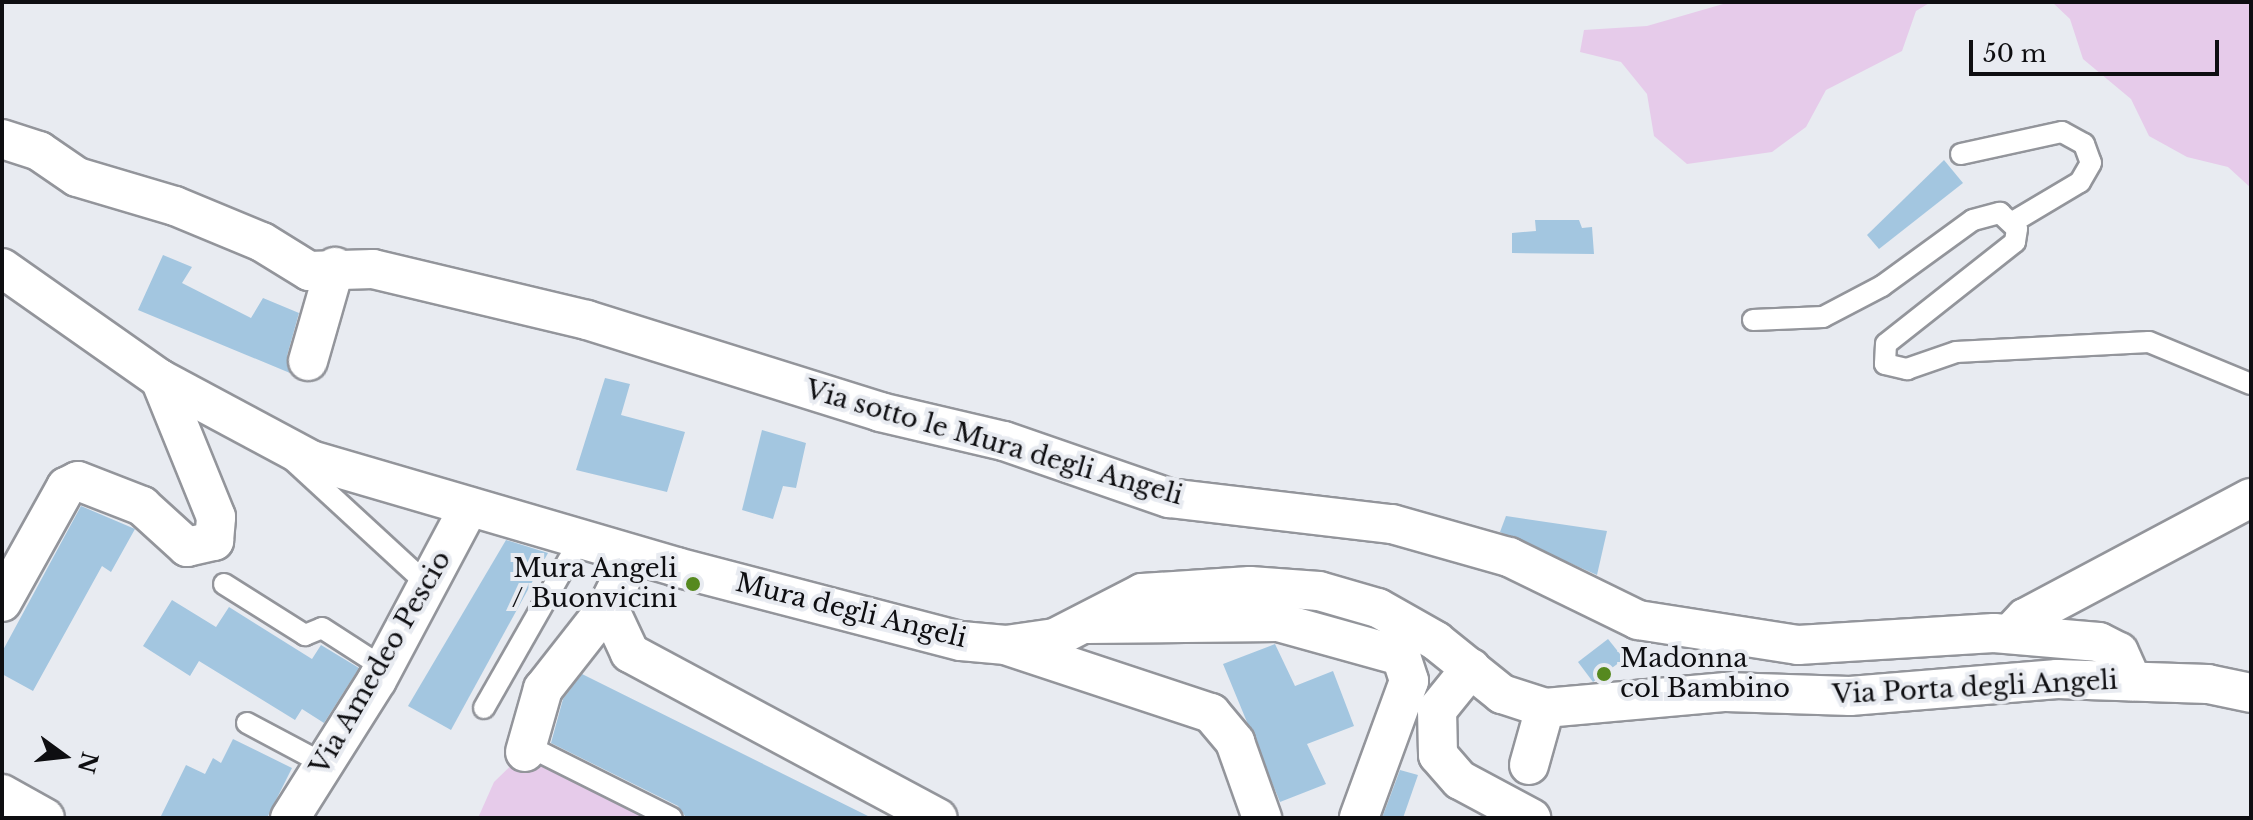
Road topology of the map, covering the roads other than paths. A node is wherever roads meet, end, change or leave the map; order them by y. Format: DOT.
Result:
graph roads {
  1 [pos="2,139"];
  2 [pos="1961,154"];
  3 [pos="2013,222"];
  4 [pos="335,267"];
  5 [pos="2,268"];
  6 [pos="1753,320"];
  7 [pos="308,361"];
  8 [pos="160,379"];
  9 [pos="2251,384"];
  10 [pos="283,448"];
  11 [pos="2251,498"];
  12 [pos="469,507"];
  13 [pos="580,540"];
  14 [pos="633,556"];
  15 [pos="224,584"];
  16 [pos="428,585"];
  17 [pos="2,602"];
  18 [pos="608,606"];
  19 [pos="1084,624"];
  20 [pos="2010,634"];
  21 [pos="1006,645"];
  22 [pos="384,668"];
  23 [pos="1471,668"];
  24 [pos="2132,681"];
  25 [pos="2251,693"];
  26 [pos="484,708"];
  27 [pos="1545,708"];
  28 [pos="247,723"];
  29 [pos="528,736"];
  30 [pos="324,764"];
  31 [pos="1529,765"];
  32 [pos="2,794"];
  33 [pos="45,818"];
  34 [pos="290,818"];
  35 [pos="672,818"];
  36 [pos="938,818"];
  37 [pos="1262,818"];
  38 [pos="1359,818"];
  39 [pos="1531,818"];
  1 -- 4 [label="street, Via sotto le Mura degli Angeli"];
  2 -- 3 [label="lane"];
  3 -- 6 [label="lane"];
  3 -- 9 [label="lane"];
  4 -- 7 [label="street"];
  4 -- 20 [label="street, Via sotto le Mura degli Angeli"];
  5 -- 8 [label="street, Mura degli Angeli"];
  8 -- 10 [label="street, Mura degli Angeli"];
  8 -- 17 [label="street"];
  10 -- 12 [label="street, Mura degli Angeli"];
  10 -- 16 [label="lane"];
  11 -- 20 [label="street"];
  12 -- 13 [label="street, Mura degli Angeli"];
  12 -- 16 [label="street, Via Amedeo Pescio"];
  13 -- 14 [label="street, Mura degli Angeli"];
  13 -- 26 [label="lane"];
  14 -- 18 [label="street"];
  14 -- 21 [label="street, Mura degli Angeli"];
  15 -- 22 [label="lane"];
  16 -- 22 [label="street, Via Amedeo Pescio"];
  18 -- 29 [label="street"];
  18 -- 36 [label="street"];
  19 -- 21 [label="street, Mura degli Angeli"];
  19 -- 23 [label="street, Mura degli Angeli"];
  19 -- 38 [label="street"];
  20 -- 24 [label="street, Via sotto le Mura degli Angeli"];
  21 -- 37 [label="street"];
  22 -- 30 [label="street, Via Amedeo Pescio"];
  23 -- 27 [label="street, Via Porta degli Angeli"];
  23 -- 39 [label="street"];
  24 -- 25 [label="street, Via Porta degli Angeli"];
  24 -- 27 [label="street, Via Porta degli Angeli"];
  27 -- 31 [label="street"];
  28 -- 30 [label="lane"];
  29 -- 35 [label="lane"];
  30 -- 34 [label="street, Via Amedeo Pescio"];
  32 -- 33 [label="street"];
}
